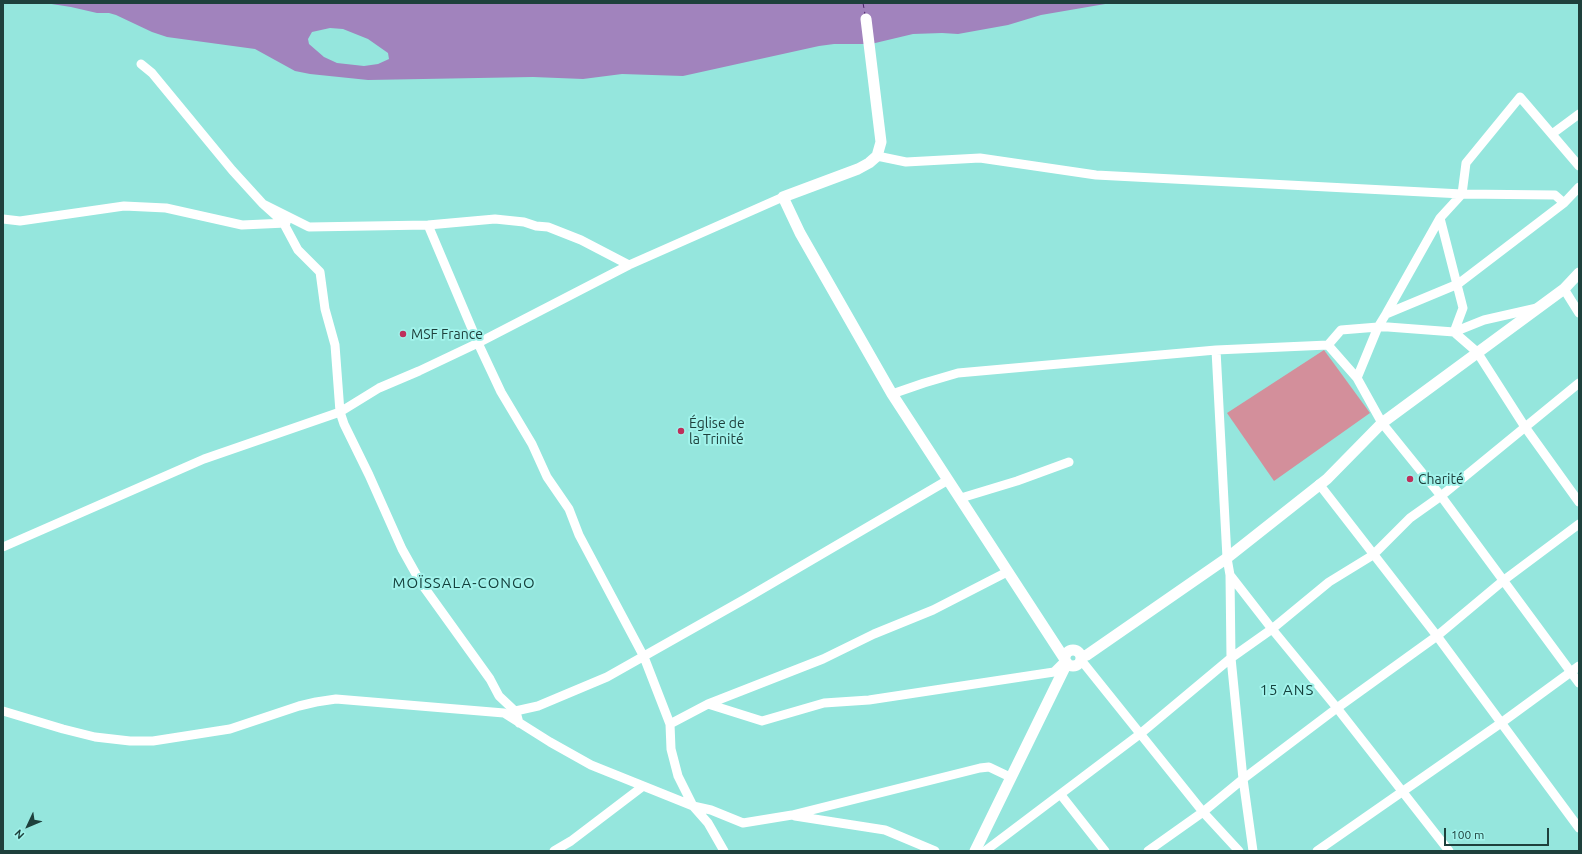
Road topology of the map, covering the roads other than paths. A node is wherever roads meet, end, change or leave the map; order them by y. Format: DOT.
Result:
graph roads {
  1 [pos="866,18"];
  2 [pos="141,64"];
  3 [pos="1579,114"];
  4 [pos="1552,134"];
  5 [pos="877,156"];
  6 [pos="1579,166"];
  7 [pos="1579,187"];
  8 [pos="1462,194"];
  9 [pos="783,198"];
  10 [pos="1564,203"];
  11 [pos="264,204"];
  12 [pos="3,218"];
  13 [pos="1440,218"];
  14 [pos="283,222"];
  15 [pos="428,225"];
  16 [pos="309,228"];
  17 [pos="629,266"];
  18 [pos="1579,273"];
  19 [pos="1458,284"];
  20 [pos="1564,289"];
  21 [pos="1539,307"];
  22 [pos="1579,313"];
  23 [pos="1386,314"];
  24 [pos="1378,327"];
  25 [pos="1454,332"];
  26 [pos="478,343"];
  27 [pos="1328,345"];
  28 [pos="1216,350"];
  29 [pos="1477,352"];
  30 [pos="1357,378"];
  31 [pos="1579,384"];
  32 [pos="892,394"];
  33 [pos="340,412"];
  34 [pos="1382,423"];
  35 [pos="1525,427"];
  36 [pos="1069,462"];
  37 [pos="948,480"];
  38 [pos="1319,484"];
  39 [pos="1441,496"];
  40 [pos="961,498"];
  41 [pos="1579,502"];
  42 [pos="1579,524"];
  43 [pos="3,547"];
  44 [pos="1373,555"];
  45 [pos="1227,558"];
  46 [pos="1008,572"];
  47 [pos="1230,575"];
  48 [pos="1504,580"];
  49 [pos="1272,629"];
  50 [pos="1437,636"];
  51 [pos="644,657"];
  52 [pos="1231,658"];
  53 [pos="1081,659"];
  54 [pos="1065,661"];
  55 [pos="1579,666"];
  56 [pos="1571,672"];
  57 [pos="1579,683"];
  58 [pos="708,704"];
  59 [pos="1337,708"];
  60 [pos="3,711"];
  61 [pos="516,712"];
  62 [pos="504,713"];
  63 [pos="519,722"];
  64 [pos="1502,723"];
  65 [pos="670,724"];
  66 [pos="1140,734"];
  67 [pos="1010,777"];
  68 [pos="1243,779"];
  69 [pos="642,787"];
  70 [pos="1402,792"];
  71 [pos="1061,795"];
  72 [pos="693,806"];
  73 [pos="1203,812"];
  74 [pos="792,815"];
  75 [pos="1579,828"];
  76 [pos="554,851"];
  77 [pos="724,851"];
  78 [pos="934,851"];
  79 [pos="975,851"];
  80 [pos="985,851"];
  81 [pos="1105,851"];
  82 [pos="1148,851"];
  83 [pos="1239,851"];
  84 [pos="1253,851"];
  85 [pos="1317,851"];
  86 [pos="1449,851"];
  1 -- 5 [label="main road"];
  2 -- 11 [label="street"];
  3 -- 4 [label="street"];
  4 -- 6 [label="street"];
  4 -- 8 [label="street"];
  5 -- 8 [label="street"];
  5 -- 9 [label="main road"];
  7 -- 10 [label="street"];
  8 -- 10 [label="street"];
  8 -- 13 [label="street"];
  9 -- 17 [label="street"];
  9 -- 32 [label="main road"];
  10 -- 19 [label="street"];
  11 -- 14 [label="street"];
  11 -- 16 [label="street"];
  12 -- 14 [label="street"];
  13 -- 19 [label="street"];
  13 -- 23 [label="street"];
  14 -- 16 [label="street"];
  14 -- 33 [label="street"];
  15 -- 16 [label="street"];
  15 -- 17 [label="street"];
  15 -- 26 [label="street"];
  17 -- 26 [label="street"];
  18 -- 20 [label="main road"];
  19 -- 23 [label="street"];
  19 -- 25 [label="street"];
  20 -- 21 [label="main road"];
  20 -- 22 [label="street"];
  21 -- 25 [label="street"];
  21 -- 29 [label="main road"];
  23 -- 24 [label="street"];
  24 -- 25 [label="street"];
  24 -- 27 [label="street"];
  24 -- 30 [label="street"];
  25 -- 29 [label="street"];
  26 -- 33 [label="street"];
  26 -- 51 [label="street"];
  27 -- 28 [label="street"];
  27 -- 30 [label="street"];
  28 -- 32 [label="street"];
  28 -- 45 [label="street"];
  29 -- 34 [label="main road"];
  29 -- 35 [label="street"];
  30 -- 34 [label="street"];
  31 -- 35 [label="street"];
  32 -- 37 [label="main road"];
  33 -- 43 [label="street"];
  33 -- 61 [label="street"];
  34 -- 38 [label="main road"];
  34 -- 39 [label="street"];
  35 -- 39 [label="street"];
  35 -- 41 [label="street"];
  36 -- 40 [label="street"];
  37 -- 40 [label="main road"];
  37 -- 51 [label="street"];
  38 -- 44 [label="street"];
  38 -- 45 [label="main road"];
  39 -- 44 [label="street"];
  39 -- 48 [label="street"];
  40 -- 46 [label="main road"];
  42 -- 48 [label="street"];
  44 -- 49 [label="street"];
  44 -- 50 [label="street"];
  45 -- 47 [label="street"];
  45 -- 53 [label="main road"];
  46 -- 54 [label="main road"];
  46 -- 58 [label="street"];
  47 -- 49 [label="street"];
  47 -- 52 [label="street"];
  48 -- 50 [label="street"];
  48 -- 56 [label="street"];
  49 -- 52 [label="street"];
  49 -- 59 [label="street"];
  50 -- 59 [label="street"];
  50 -- 64 [label="street"];
  51 -- 61 [label="street"];
  51 -- 65 [label="street"];
  52 -- 66 [label="street"];
  52 -- 68 [label="street"];
  53 -- 54 [label="main road"];
  53 -- 66 [label="street"];
  54 -- 58 [label="street"];
  54 -- 67 [label="main road"];
  55 -- 56 [label="street"];
  56 -- 57 [label="street"];
  56 -- 64 [label="street"];
  58 -- 65 [label="street"];
  59 -- 68 [label="street"];
  59 -- 70 [label="street"];
  60 -- 62 [label="street"];
  61 -- 62 [label="street"];
  61 -- 63 [label="street"];
  62 -- 63 [label="street"];
  63 -- 69 [label="street"];
  64 -- 70 [label="street"];
  64 -- 75 [label="street"];
  65 -- 72 [label="street"];
  66 -- 71 [label="street"];
  66 -- 73 [label="street"];
  67 -- 74 [label="street"];
  67 -- 79 [label="main road"];
  68 -- 73 [label="street"];
  68 -- 84 [label="street"];
  69 -- 72 [label="street"];
  69 -- 76 [label="street"];
  70 -- 85 [label="street"];
  70 -- 86 [label="street"];
  71 -- 80 [label="street"];
  71 -- 81 [label="street"];
  72 -- 74 [label="street"];
  72 -- 77 [label="street"];
  73 -- 82 [label="street"];
  73 -- 83 [label="street"];
  74 -- 78 [label="street"];
}
